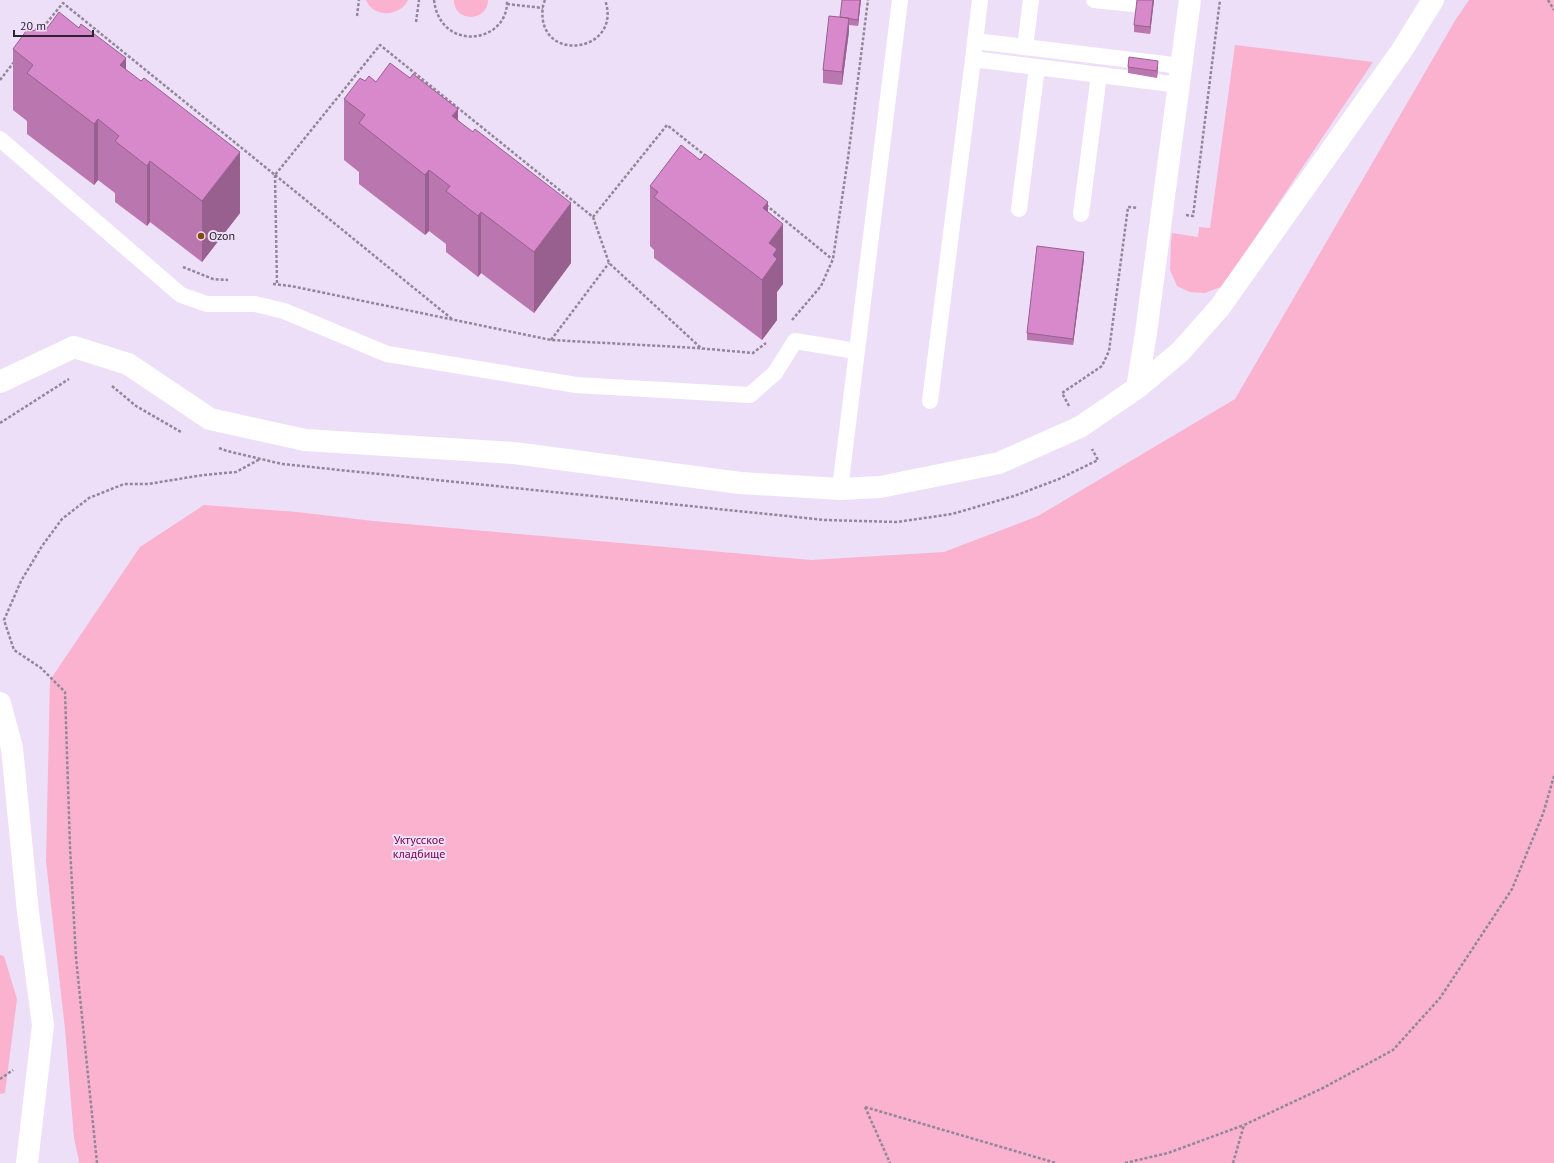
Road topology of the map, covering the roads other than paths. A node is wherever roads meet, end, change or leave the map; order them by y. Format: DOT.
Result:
graph roads {
  1 [pos="900,0"];
  2 [pos="980,0"];
  3 [pos="1031,0"];
  4 [pos="1094,0"];
  5 [pos="1134,0"];
  6 [pos="1190,0"];
  7 [pos="1433,0"];
  8 [pos="975,41"];
  9 [pos="1025,47"];
  10 [pos="973,60"];
  11 [pos="1037,67"];
  12 [pos="1099,75"];
  13 [pos="1180,76"];
  14 [pos="0,139"];
  15 [pos="1019,210"];
  16 [pos="1081,214"];
  17 [pos="856,351"];
  18 [pos="0,382"];
  19 [pos="1136,388"];
  20 [pos="930,401"];
  21 [pos="840,489"];
  22 [pos="0,703"];
  23 [pos="26,1163"];
  1 -- 17 [label="lane"];
  2 -- 8 [label="lane"];
  3 -- 9 [label="lane"];
  4 -- 5 [label="lane"];
  6 -- 13 [label="street"];
  7 -- 19 [label="street"];
  8 -- 9 [label="lane"];
  8 -- 10 [label="lane"];
  9 -- 13 [label="lane"];
  10 -- 11 [label="lane"];
  10 -- 20 [label="lane"];
  11 -- 12 [label="lane"];
  11 -- 15 [label="lane"];
  12 -- 13 [label="lane"];
  12 -- 16 [label="lane"];
  13 -- 19 [label="street"];
  14 -- 17 [label="lane"];
  17 -- 21 [label="lane"];
  18 -- 21 [label="street"];
  19 -- 21 [label="street"];
  22 -- 23 [label="street"];
}
